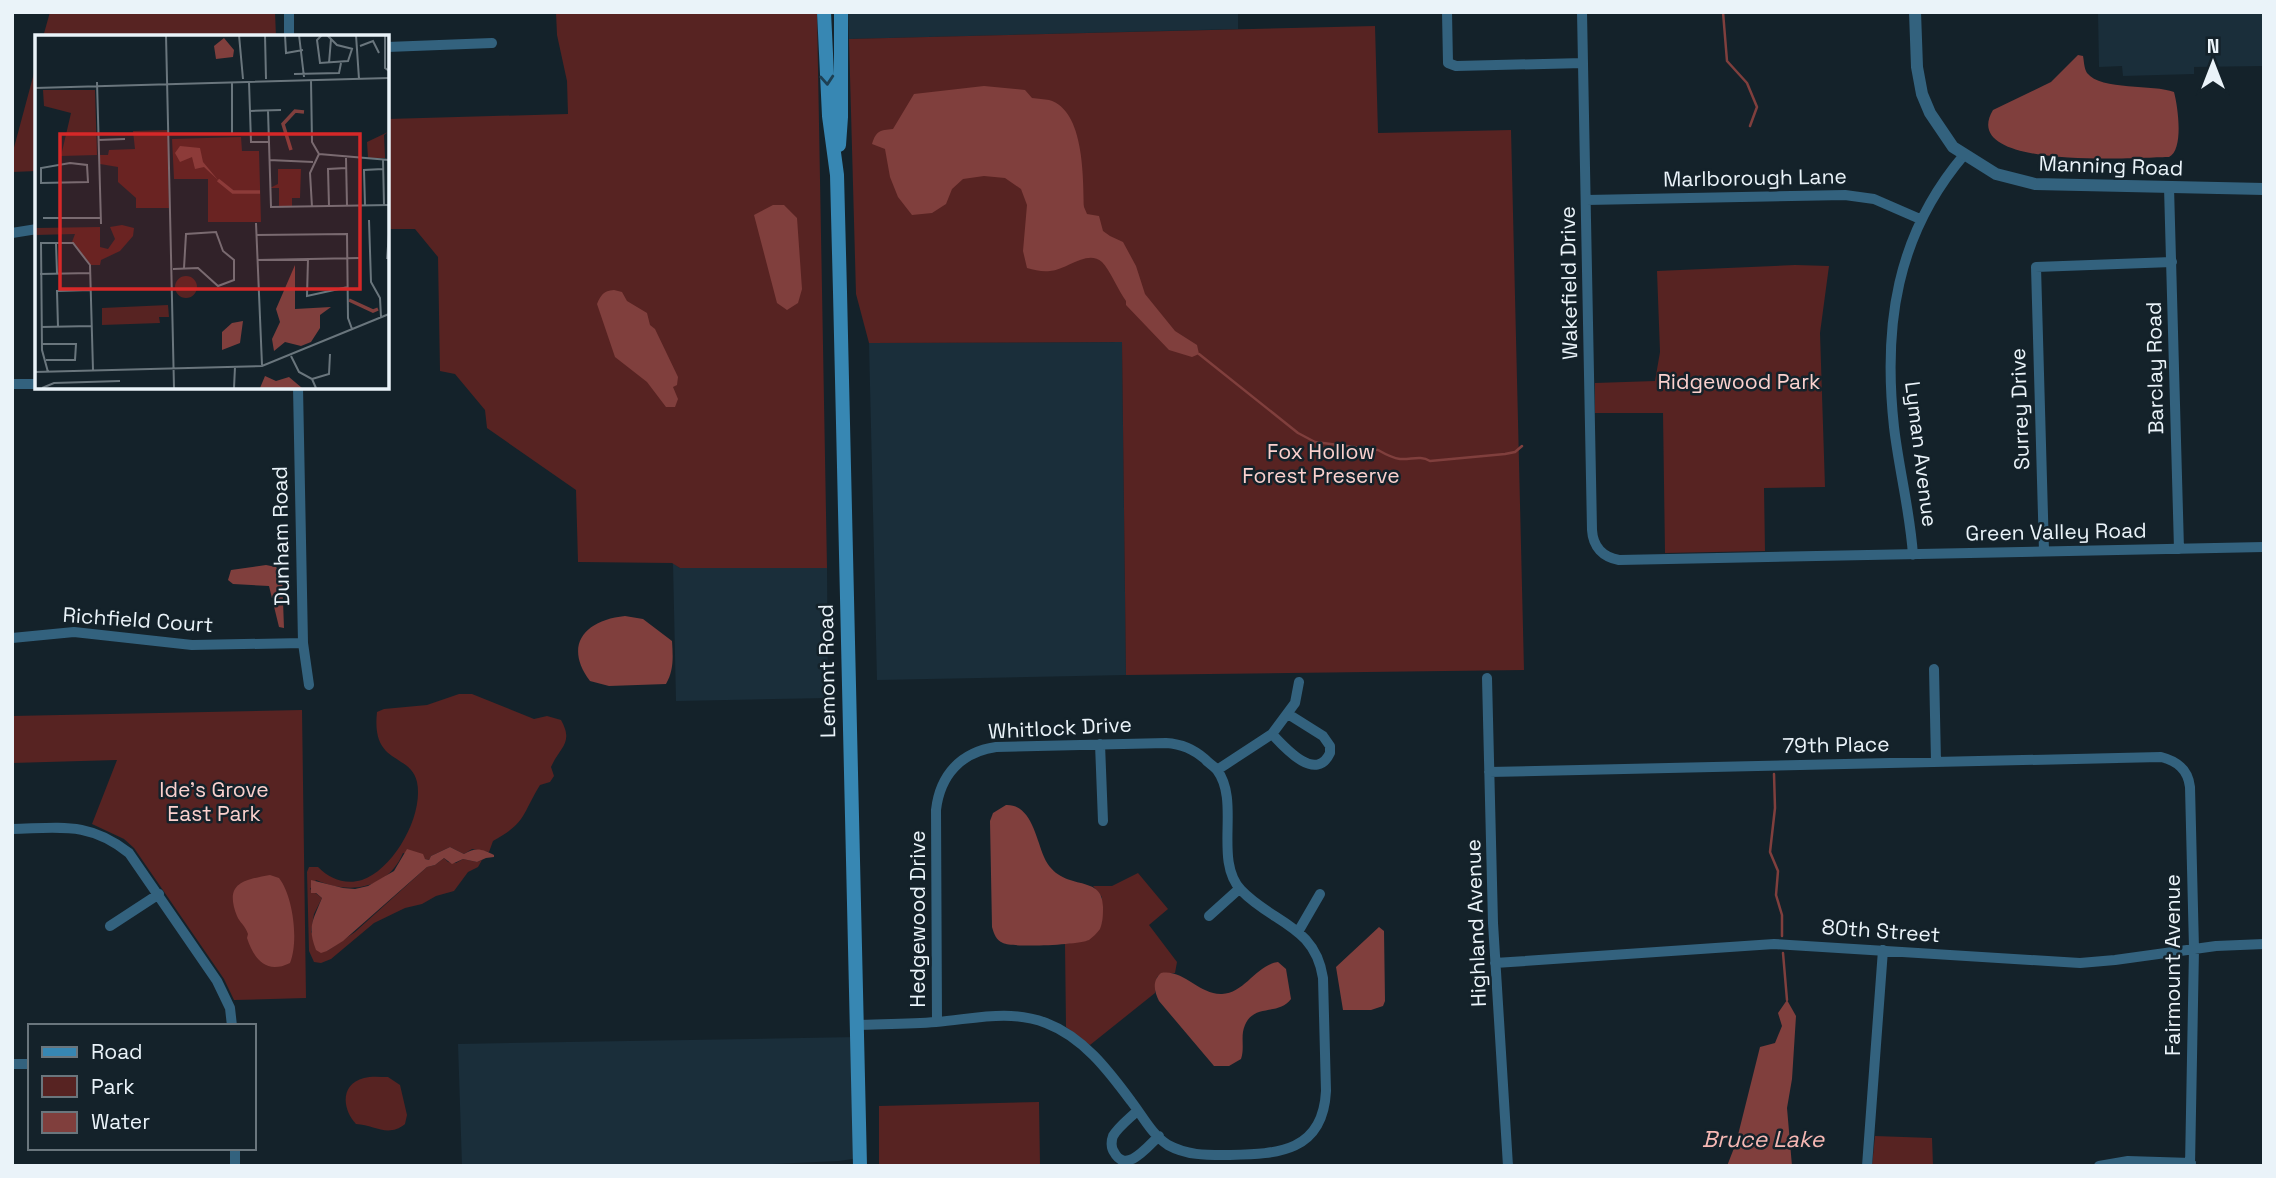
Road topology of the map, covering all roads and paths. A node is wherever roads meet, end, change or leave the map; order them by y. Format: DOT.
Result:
graph roads {
  1 [pos="289,12"];
  2 [pos="824,12"];
  3 [pos="841,12"];
  4 [pos="1447,12"];
  5 [pos="1582,12"];
  6 [pos="1915,12"];
  7 [pos="289,35"];
  8 [pos="492,43"];
  9 [pos="388,47"];
  10 [pos="1583,63"];
  11 [pos="1964,155"];
  12 [pos="837,175"];
  13 [pos="2169,187"];
  14 [pos="2264,189"];
  15 [pos="1586,200"];
  16 [pos="1920,219"];
  17 [pos="35,229"];
  18 [pos="12,233"];
  19 [pos="2172,262"];
  20 [pos="12,384"];
  21 [pos="35,384"];
  22 [pos="298,388"];
  23 [pos="2264,547"];
  24 [pos="2179,549"];
  25 [pos="1599,551"];
  26 [pos="2044,551"];
  27 [pos="1913,555"];
  28 [pos="12,638"];
  29 [pos="303,643"];
  30 [pos="1934,669"];
  31 [pos="1487,678"];
  32 [pos="1299,682"];
  33 [pos="309,685"];
  34 [pos="1288,714"];
  35 [pos="1272,734"];
  36 [pos="1100,744"];
  37 [pos="1936,762"];
  38 [pos="2182,766"];
  39 [pos="1217,770"];
  40 [pos="1489,772"];
  41 [pos="936,817"];
  42 [pos="1103,821"];
  43 [pos="12,829"];
  44 [pos="1240,889"];
  45 [pos="159,894"];
  46 [pos="1320,894"];
  47 [pos="1209,916"];
  48 [pos="110,926"];
  49 [pos="1298,932"];
  50 [pos="2264,944"];
  51 [pos="2194,949"];
  52 [pos="1883,950"];
  53 [pos="1495,963"];
  54 [pos="937,1022"];
  55 [pos="232,1024"];
  56 [pos="856,1025"];
  57 [pos="1137,1111"];
  58 [pos="1158,1136"];
  59 [pos="2190,1164"];
  60 [pos="860,1166"];
  61 [pos="1508,1166"];
  62 [pos="1867,1166"];
  63 [pos="2099,1166"];
  1 -- 7 [label="street"];
  2 -- 12 [label="main road, Lemont Road, one-way"];
  3 -- 12 [label="main road, Lemont Road"];
  4 -- 10 [label="street"];
  5 -- 10 [label="street, Wakefield Drive"];
  6 -- 11 [label="street"];
  8 -- 9 [label="street"];
  10 -- 15 [label="street, Wakefield Drive"];
  11 -- 13 [label="street, Manning Road"];
  11 -- 16 [label="street, Lyman Avenue"];
  12 -- 56 [label="main road, Lemont Road"];
  13 -- 14 [label="street, Manning Road"];
  13 -- 19 [label="street, Barclay Road"];
  15 -- 16 [label="street, Marlborough Lane"];
  15 -- 25 [label="street, Wakefield Drive"];
  16 -- 27 [label="street, Lyman Avenue"];
  17 -- 18 [label="street"];
  19 -- 24 [label="street, Barclay Road"];
  19 -- 26 [label="street, Surrey Drive"];
  20 -- 21 [label="street"];
  22 -- 29 [label="street, Dunham Road"];
  23 -- 24 [label="street, Green Valley Road"];
  24 -- 26 [label="street, Green Valley Road"];
  25 -- 27 [label="street, Green Valley Road"];
  26 -- 27 [label="street, Green Valley Road"];
  28 -- 29 [label="street, Richfield Court"];
  29 -- 33 [label="street, Dunham Road"];
  30 -- 37 [label="street"];
  31 -- 40 [label="street, Highland Avenue"];
  32 -- 34 [label="street"];
  34 -- 35 [label="street"];
  34 -- 35 [label="street"];
  35 -- 39 [label="street"];
  36 -- 39 [label="street, Whitlock Drive"];
  36 -- 41 [label="street, Whitlock Drive"];
  36 -- 42 [label="street"];
  37 -- 38 [label="street, 79th Place"];
  37 -- 40 [label="street, 79th Place"];
  38 -- 51 [label="street, Fairmount Avenue"];
  39 -- 44 [label="street"];
  40 -- 53 [label="street, Highland Avenue"];
  41 -- 54 [label="street, Hedgewood Drive"];
  43 -- 45 [label="street"];
  44 -- 47 [label="street"];
  44 -- 49 [label="street"];
  45 -- 48 [label="street"];
  45 -- 55 [label="street"];
  46 -- 49 [label="street"];
  49 -- 58 [label="street"];
  50 -- 51 [label="street, 80th Street"];
  51 -- 52 [label="street, 80th Street"];
  51 -- 59 [label="street, Fairmount Avenue"];
  52 -- 53 [label="street, 80th Street"];
  52 -- 62 [label="street"];
  53 -- 61 [label="street, Highland Avenue"];
  54 -- 56 [label="street"];
  54 -- 57 [label="street"];
  56 -- 60 [label="main road, Lemont Road"];
  57 -- 58 [label="street"];
  57 -- 58 [label="street"];
  59 -- 63 [label="street"];
}
